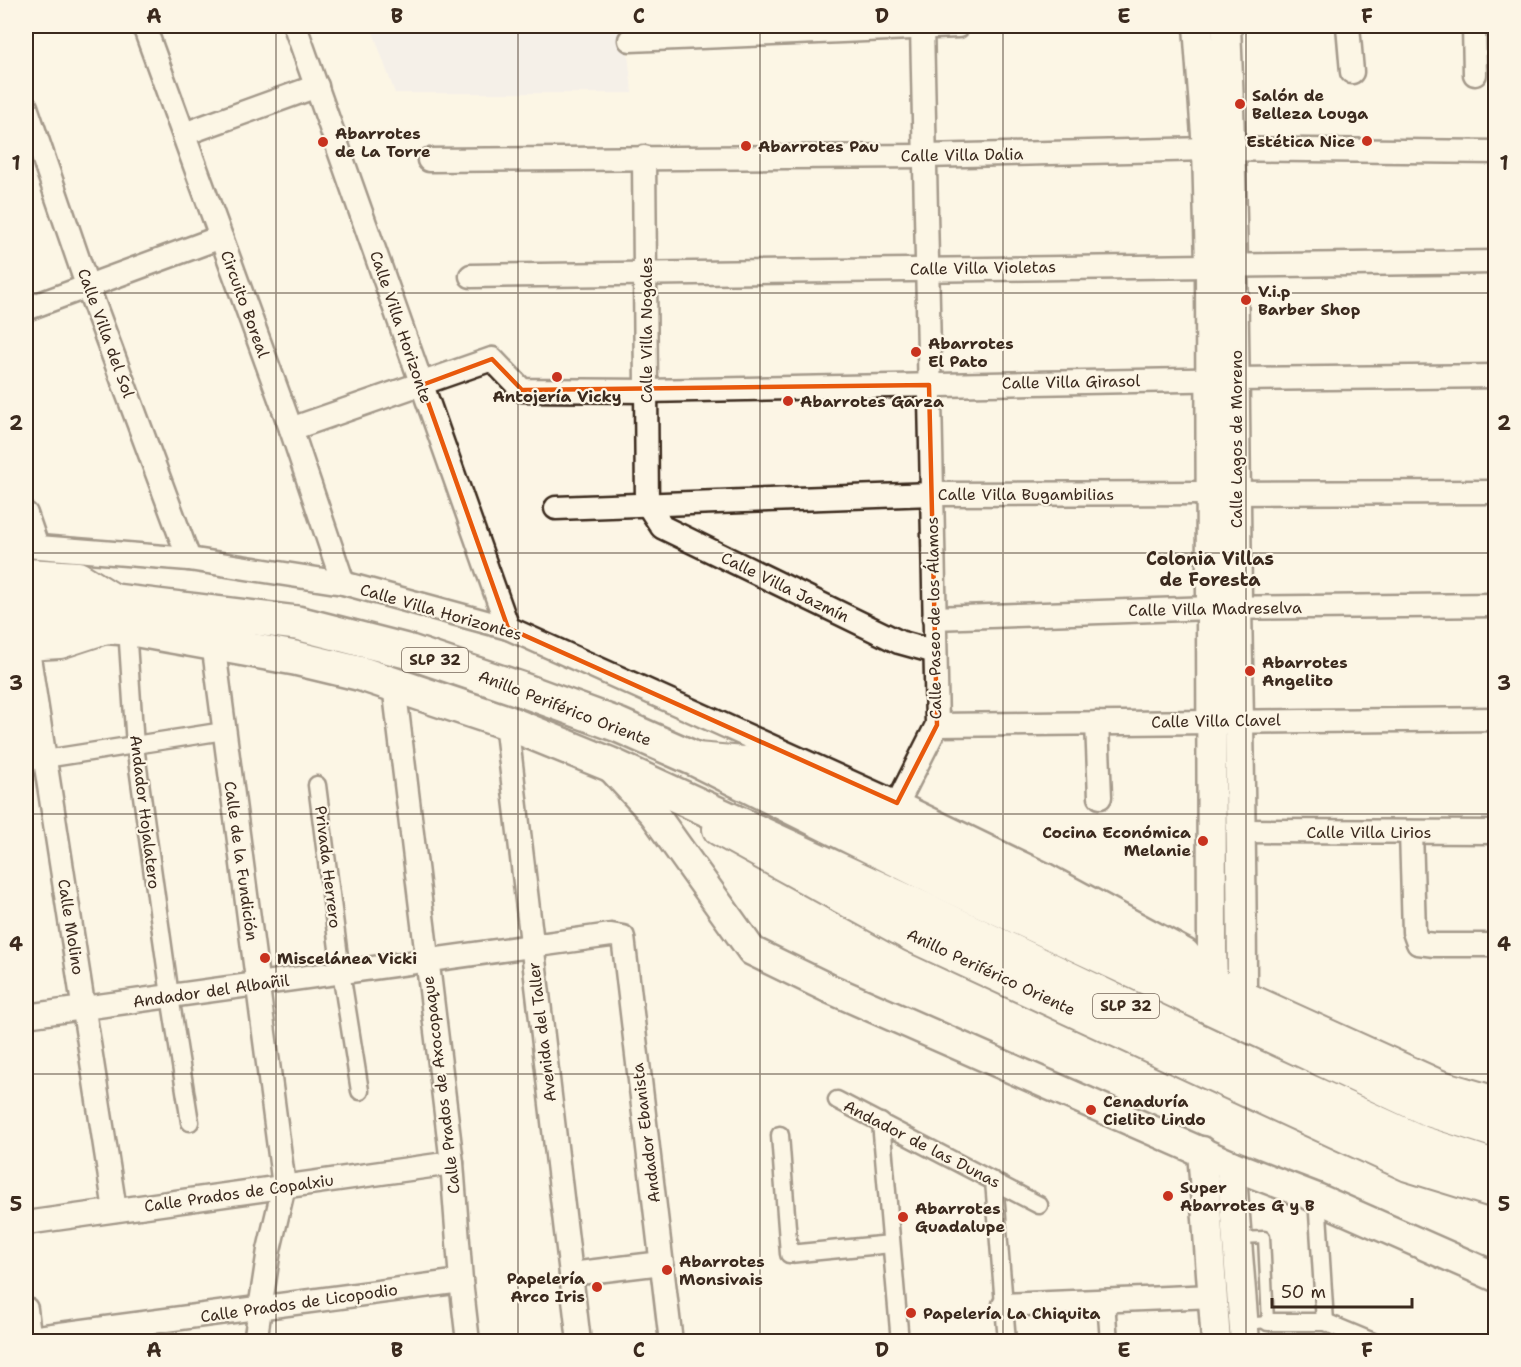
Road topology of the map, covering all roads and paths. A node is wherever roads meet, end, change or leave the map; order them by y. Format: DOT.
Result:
graph roads {
  1 [pos="144,26"];
  2 [pos="294,26"];
  3 [pos="958,26"];
  4 [pos="1198,26"];
  5 [pos="1226,26"];
  6 [pos="1348,26"];
  7 [pos="1474,26"];
  8 [pos="922,27"];
  9 [pos="810,29"];
  10 [pos="699,31"];
  11 [pos="630,40"];
  12 [pos="1352,72"];
  13 [pos="1475,74"];
  14 [pos="317,86"];
  15 [pos="26,107"];
  16 [pos="184,134"];
  17 [pos="1219,149"];
  18 [pos="1496,152"];
  19 [pos="925,156"];
  20 [pos="644,157"];
  21 [pos="429,160"];
  22 [pos="221,237"];
  23 [pos="1496,262"];
  24 [pos="1222,265"];
  25 [pos="927,269"];
  26 [pos="645,274"];
  27 [pos="471,276"];
  28 [pos="87,285"];
  29 [pos="26,309"];
  30 [pos="1496,376"];
  31 [pos="1222,379"];
  32 [pos="422,385"];
  33 [pos="929,385"];
  34 [pos="646,391"];
  35 [pos="291,429"];
  36 [pos="1223,492"];
  37 [pos="1496,492"];
  38 [pos="932,494"];
  39 [pos="647,504"];
  40 [pos="556,508"];
  41 [pos="26,514"];
  42 [pos="31,546"];
  43 [pos="189,559"];
  44 [pos="26,575"];
  45 [pos="343,584"];
  46 [pos="26,595"];
  47 [pos="1496,605"];
  48 [pos="1224,608"];
  49 [pos="77,612"];
  50 [pos="118,618"];
  51 [pos="934,618"];
  52 [pos="508,628"];
  53 [pos="26,636"];
  54 [pos="213,642"];
  55 [pos="935,652"];
  56 [pos="394,685"];
  57 [pos="1496,719"];
  58 [pos="1226,721"];
  59 [pos="506,722"];
  60 [pos="1096,723"];
  61 [pos="937,725"];
  62 [pos="224,731"];
  63 [pos="135,746"];
  64 [pos="695,759"];
  65 [pos="35,760"];
  66 [pos="609,764"];
  67 [pos="317,785"];
  68 [pos="667,792"];
  69 [pos="1100,797"];
  70 [pos="893,813"];
  71 [pos="1242,831"];
  72 [pos="1411,832"];
  73 [pos="1496,832"];
  74 [pos="1054,934"];
  75 [pos="611,935"];
  76 [pos="1107,935"];
  77 [pos="1496,945"];
  78 [pos="532,946"];
  79 [pos="426,961"];
  80 [pos="341,972"];
  81 [pos="258,984"];
  82 [pos="1213,984"];
  83 [pos="170,996"];
  84 [pos="1242,997"];
  85 [pos="84,1008"];
  86 [pos="26,1017"];
  87 [pos="360,1091"];
  88 [pos="837,1100"];
  89 [pos="1496,1103"];
  90 [pos="190,1122"];
  91 [pos="881,1122"];
  92 [pos="1496,1131"];
  93 [pos="780,1134"];
  94 [pos="1202,1151"];
  95 [pos="452,1163"];
  96 [pos="1231,1165"];
  97 [pos="1496,1167"];
  98 [pos="994,1181"];
  99 [pos="284,1186"];
  100 [pos="1496,1192"];
  101 [pos="1317,1198"];
  102 [pos="1039,1205"];
  103 [pos="115,1210"];
  104 [pos="26,1223"];
  105 [pos="891,1244"];
  106 [pos="662,1263"];
  107 [pos="571,1274"];
  108 [pos="1496,1277"];
  109 [pos="461,1281"];
  110 [pos="1213,1296"];
  111 [pos="1106,1301"];
  112 [pos="1004,1305"];
  113 [pos="26,1309"];
  114 [pos="259,1309"];
  115 [pos="1325,1322"];
  116 [pos="1252,1329"];
  117 [pos="1350,1337"];
  118 [pos="30,1340"];
  119 [pos="255,1341"];
  120 [pos="468,1341"];
  121 [pos="579,1341"];
  122 [pos="671,1341"];
  123 [pos="900,1341"];
  124 [pos="1007,1341"];
  125 [pos="1109,1341"];
  126 [pos="1216,1341"];
  127 [pos="1374,1341"];
  1 -- 16 [label="street, Circuito Boreal"];
  2 -- 14 [label="street, Calle Villa Horizonte"];
  3 -- 8 [label="street"];
  4 -- 17 [label="street, Calle Lagos de Moreno"];
  5 -- 17 [label="street, Calle Lagos de Moreno"];
  6 -- 12 [label="street"];
  7 -- 13 [label="street"];
  8 -- 9 [label="street"];
  8 -- 19 [label="street, Calle Paseo de los Álamos"];
  9 -- 10 [label="street"];
  10 -- 11 [label="street"];
  14 -- 16 [label="street"];
  14 -- 32 [label="street, Calle Villa Horizonte"];
  15 -- 28 [label="street, Calle Villa del Sol"];
  16 -- 22 [label="street, Circuito Boreal"];
  17 -- 18 [label="street, Calle Villa Dalia"];
  17 -- 19 [label="street, Calle Villa Dalia"];
  17 -- 24 [label="street, Calle Lagos de Moreno"];
  19 -- 20 [label="street, Calle Villa Dalia"];
  19 -- 25 [label="street, Calle Paseo de los Álamos"];
  20 -- 21 [label="street, Calle Villa Dalia"];
  20 -- 26 [label="street, Calle Villa Nogales"];
  22 -- 28 [label="street"];
  22 -- 35 [label="street, Circuito Boreal"];
  23 -- 24 [label="street, Calle Villa Violetas"];
  24 -- 25 [label="street, Calle Villa Violetas"];
  24 -- 31 [label="street, Calle Lagos de Moreno"];
  25 -- 26 [label="street, Calle Villa Violetas"];
  25 -- 33 [label="street, Calle Paseo de los Álamos"];
  26 -- 27 [label="street, Calle Villa Violetas"];
  26 -- 34 [label="street, Calle Villa Nogales"];
  28 -- 29 [label="street"];
  28 -- 43 [label="street, Calle Villa del Sol"];
  30 -- 31 [label="street, Calle Villa Girasol"];
  31 -- 33 [label="street, Calle Villa Girasol"];
  31 -- 36 [label="street, Calle Lagos de Moreno"];
  32 -- 34 [label="street, Calle Villa Girasol"];
  32 -- 35 [label="street"];
  32 -- 52 [label="street, Calle Villa Horizonte"];
  33 -- 34 [label="street, Calle Villa Girasol"];
  33 -- 38 [label="street, Calle Paseo de los Álamos"];
  34 -- 39 [label="street, Calle Villa Nogales"];
  35 -- 45 [label="street, Circuito Boreal"];
  36 -- 37 [label="street, Calle Villa Bugambilias"];
  36 -- 38 [label="street, Calle Villa Bugambilias"];
  36 -- 48 [label="street, Calle Lagos de Moreno"];
  38 -- 39 [label="street, Calle Villa Bugambilias"];
  38 -- 51 [label="street, Calle Paseo de los Álamos"];
  39 -- 40 [label="street, Calle Villa Bugambilias"];
  39 -- 55 [label="street, Calle Villa Jazmín"];
  41 -- 42 [label="street"];
  42 -- 43 [label="street, Calle Villa Horizontes"];
  43 -- 45 [label="street, Calle Villa Horizontes"];
  44 -- 50 [label="main road, Anillo Periférico Oriente"];
  45 -- 52 [label="street, Calle Villa Horizontes"];
  46 -- 49 [label="highway, Anillo Periférico Oriente / SLP 32"];
  47 -- 48 [label="street, Calle Villa Madreselva"];
  48 -- 51 [label="street, Calle Villa Madreselva"];
  48 -- 58 [label="street, Calle Lagos de Moreno"];
  49 -- 50 [label="highway, Anillo Periférico Oriente / SLP 32"];
  49 -- 53 [label="highway, Anillo Periférico Oriente / SLP 32"];
  50 -- 53 [label="main road, Anillo Periférico Oriente"];
  50 -- 54 [label="highway, Anillo Periférico Oriente / SLP 32"];
  50 -- 63 [label="street, Andador Hojalatero"];
  50 -- 64 [label="highway, Anillo Periférico Oriente / SLP 32"];
  51 -- 55 [label="street, Calle Paseo de los Álamos"];
  52 -- 70 [label="street, Calle Villa Horizontes"];
  53 -- 65 [label="street, Calle Molino"];
  54 -- 56 [label="highway, Anillo Periférico Oriente / SLP 32"];
  54 -- 62 [label="street, Calle de la Fundición"];
  55 -- 61 [label="street, Calle Paseo de los Álamos"];
  56 -- 59 [label="highway, Anillo Periférico Oriente / SLP 32"];
  56 -- 79 [label="street, Calle Prados de Axocopaque"];
  57 -- 58 [label="street, Calle Villa Clavel"];
  58 -- 60 [label="street, Calle Villa Clavel"];
  58 -- 71 [label="street, Calle Lagos de Moreno"];
  58 -- 82 [label="street, Calle Lagos de Moreno"];
  59 -- 66 [label="highway, Anillo Periférico Oriente / SLP 32"];
  59 -- 78 [label="street, Avenida del Taller"];
  60 -- 61 [label="street, Calle Villa Clavel"];
  60 -- 69 [label="street"];
  61 -- 70 [label="street, Calle Paseo de los Álamos"];
  62 -- 63 [label="street"];
  62 -- 81 [label="street, Calle de la Fundición"];
  63 -- 65 [label="street"];
  63 -- 83 [label="street, Andador Hojalatero"];
  64 -- 70 [label="main road, Anillo Periférico Oriente"];
  64 -- 74 [label="highway, Anillo Periférico Oriente / SLP 32"];
  65 -- 85 [label="street, Calle Molino"];
  66 -- 68 [label="highway, Anillo Periférico Oriente / SLP 32"];
  66 -- 94 [label="street, Anillo Periférico Oriente"];
  67 -- 80 [label="street, Privada Herrero"];
  68 -- 97 [label="highway, Anillo Periférico Oriente / SLP 32"];
  68 -- 100 [label="main road, Anillo Periférico Oriente"];
  70 -- 76 [label="main road, Anillo Periférico Oriente"];
  70 -- 82 [label="street, Calle Villa Horizontes"];
  71 -- 72 [label="street, Calle Villa Lirios"];
  71 -- 84 [label="street, Calle Lagos de Moreno"];
  72 -- 73 [label="street, Calle Villa Lirios"];
  72 -- 77 [label="street"];
  74 -- 76 [label="highway"];
  74 -- 92 [label="highway, Anillo Periférico Oriente / SLP 32"];
  75 -- 78 [label="street, Andador del Albañil"];
  75 -- 106 [label="street, Andador Ebanista"];
  76 -- 82 [label="main road, Anillo Periférico Oriente"];
  78 -- 79 [label="street, Andador del Albañil"];
  78 -- 107 [label="street, Avenida del Taller"];
  79 -- 80 [label="street, Andador del Albañil"];
  79 -- 95 [label="street, Calle Prados de Axocopaque"];
  80 -- 81 [label="street, Andador del Albañil"];
  80 -- 87 [label="street, Privada Herrero"];
  81 -- 83 [label="street, Andador del Albañil"];
  81 -- 99 [label="street, Calle de la Fundición"];
  82 -- 84 [label="main road, Anillo Periférico Oriente"];
  83 -- 85 [label="street, Andador del Albañil"];
  83 -- 90 [label="street, Andador Hojalatero"];
  84 -- 89 [label="main road, Anillo Periférico Oriente"];
  85 -- 86 [label="street, Andador del Albañil"];
  85 -- 103 [label="street, Calle Molino"];
  88 -- 91 [label="street, Andador de las Dunas"];
  91 -- 98 [label="street, Andador de las Dunas"];
  91 -- 105 [label="street"];
  93 -- 105 [label="street"];
  94 -- 96 [label="street, Anillo Periférico Oriente"];
  94 -- 110 [label="street"];
  95 -- 99 [label="street, Calle Prados de Copalxiu"];
  95 -- 109 [label="street, Calle Prados de Axocopaque"];
  96 -- 101 [label="street, Anillo Periférico Oriente"];
  96 -- 116 [label="street"];
  98 -- 102 [label="street, Andador de las Dunas"];
  98 -- 112 [label="street"];
  99 -- 103 [label="street, Calle Prados de Copalxiu"];
  99 -- 114 [label="street"];
  101 -- 108 [label="street, Anillo Periférico Oriente"];
  101 -- 115 [label="street"];
  103 -- 104 [label="street, Calle Prados de Copalxiu"];
  105 -- 123 [label="street"];
  106 -- 107 [label="street"];
  106 -- 122 [label="street, Andador Ebanista"];
  107 -- 121 [label="street, Avenida del Taller"];
  109 -- 114 [label="street, Calle Prados de Licopodio"];
  109 -- 120 [label="street, Calle Prados de Axocopaque"];
  110 -- 111 [label="street"];
  110 -- 126 [label="street"];
  111 -- 112 [label="street"];
  111 -- 125 [label="street"];
  112 -- 124 [label="street"];
  113 -- 118 [label="street"];
  114 -- 118 [label="street, Calle Prados de Licopodio"];
  114 -- 119 [label="street"];
  115 -- 116 [label="street"];
  115 -- 117 [label="street"];
  117 -- 127 [label="street"];
}
